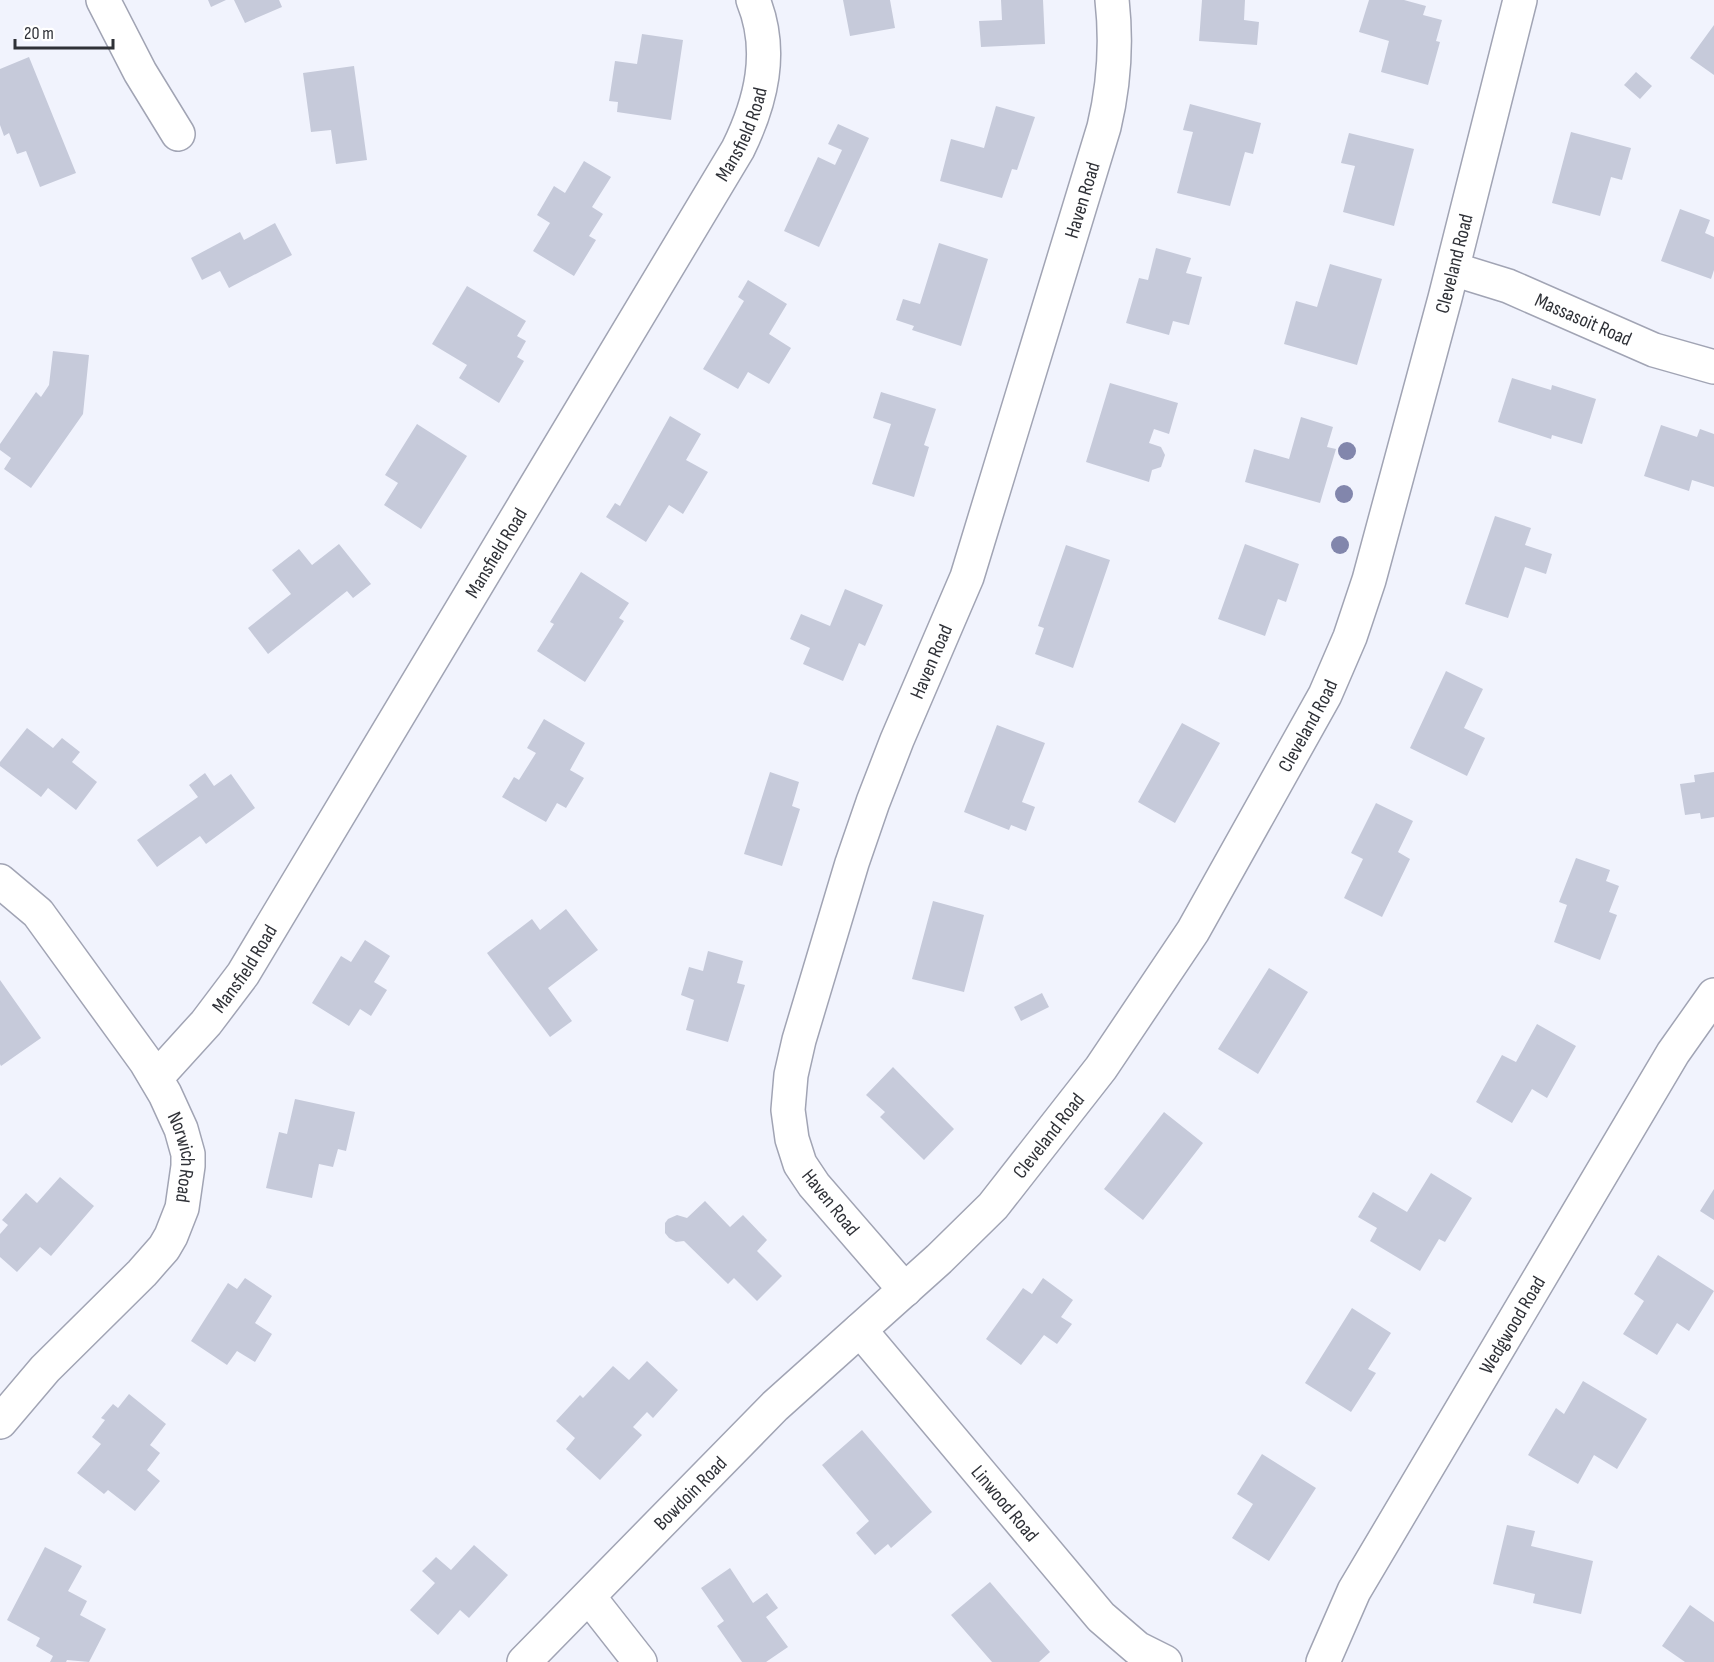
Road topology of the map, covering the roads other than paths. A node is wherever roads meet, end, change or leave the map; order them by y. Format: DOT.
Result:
graph roads {
  1 [pos="103,0"];
  2 [pos="753,0"];
  3 [pos="1112,0"];
  4 [pos="1520,0"];
  5 [pos="178,134"];
  6 [pos="1453,268"];
  7 [pos="1714,367"];
  8 [pos="0,881"];
  9 [pos="1714,995"];
  10 [pos="156,1078"];
  11 [pos="905,1290"];
  12 [pos="860,1330"];
  13 [pos="0,1422"];
  14 [pos="589,1597"];
  15 [pos="524,1662"];
  16 [pos="640,1662"];
  17 [pos="1165,1662"];
  18 [pos="1323,1662"];
  1 -- 5 [label="street"];
  2 -- 10 [label="street, Mansfield Road"];
  3 -- 11 [label="street, Haven Road"];
  4 -- 6 [label="street, Cleveland Road"];
  6 -- 7 [label="street, Massasoit Road"];
  6 -- 11 [label="street, Cleveland Road"];
  8 -- 10 [label="street, Norwich Road"];
  9 -- 18 [label="street, Wedgwood Road"];
  10 -- 13 [label="street, Norwich Road"];
  11 -- 12 [label="street, Cleveland Road"];
  12 -- 14 [label="street, Bowdoin Road"];
  12 -- 17 [label="street, Linwood Road"];
  14 -- 15 [label="street, Bowdoin Road"];
  14 -- 16 [label="street"];
}
